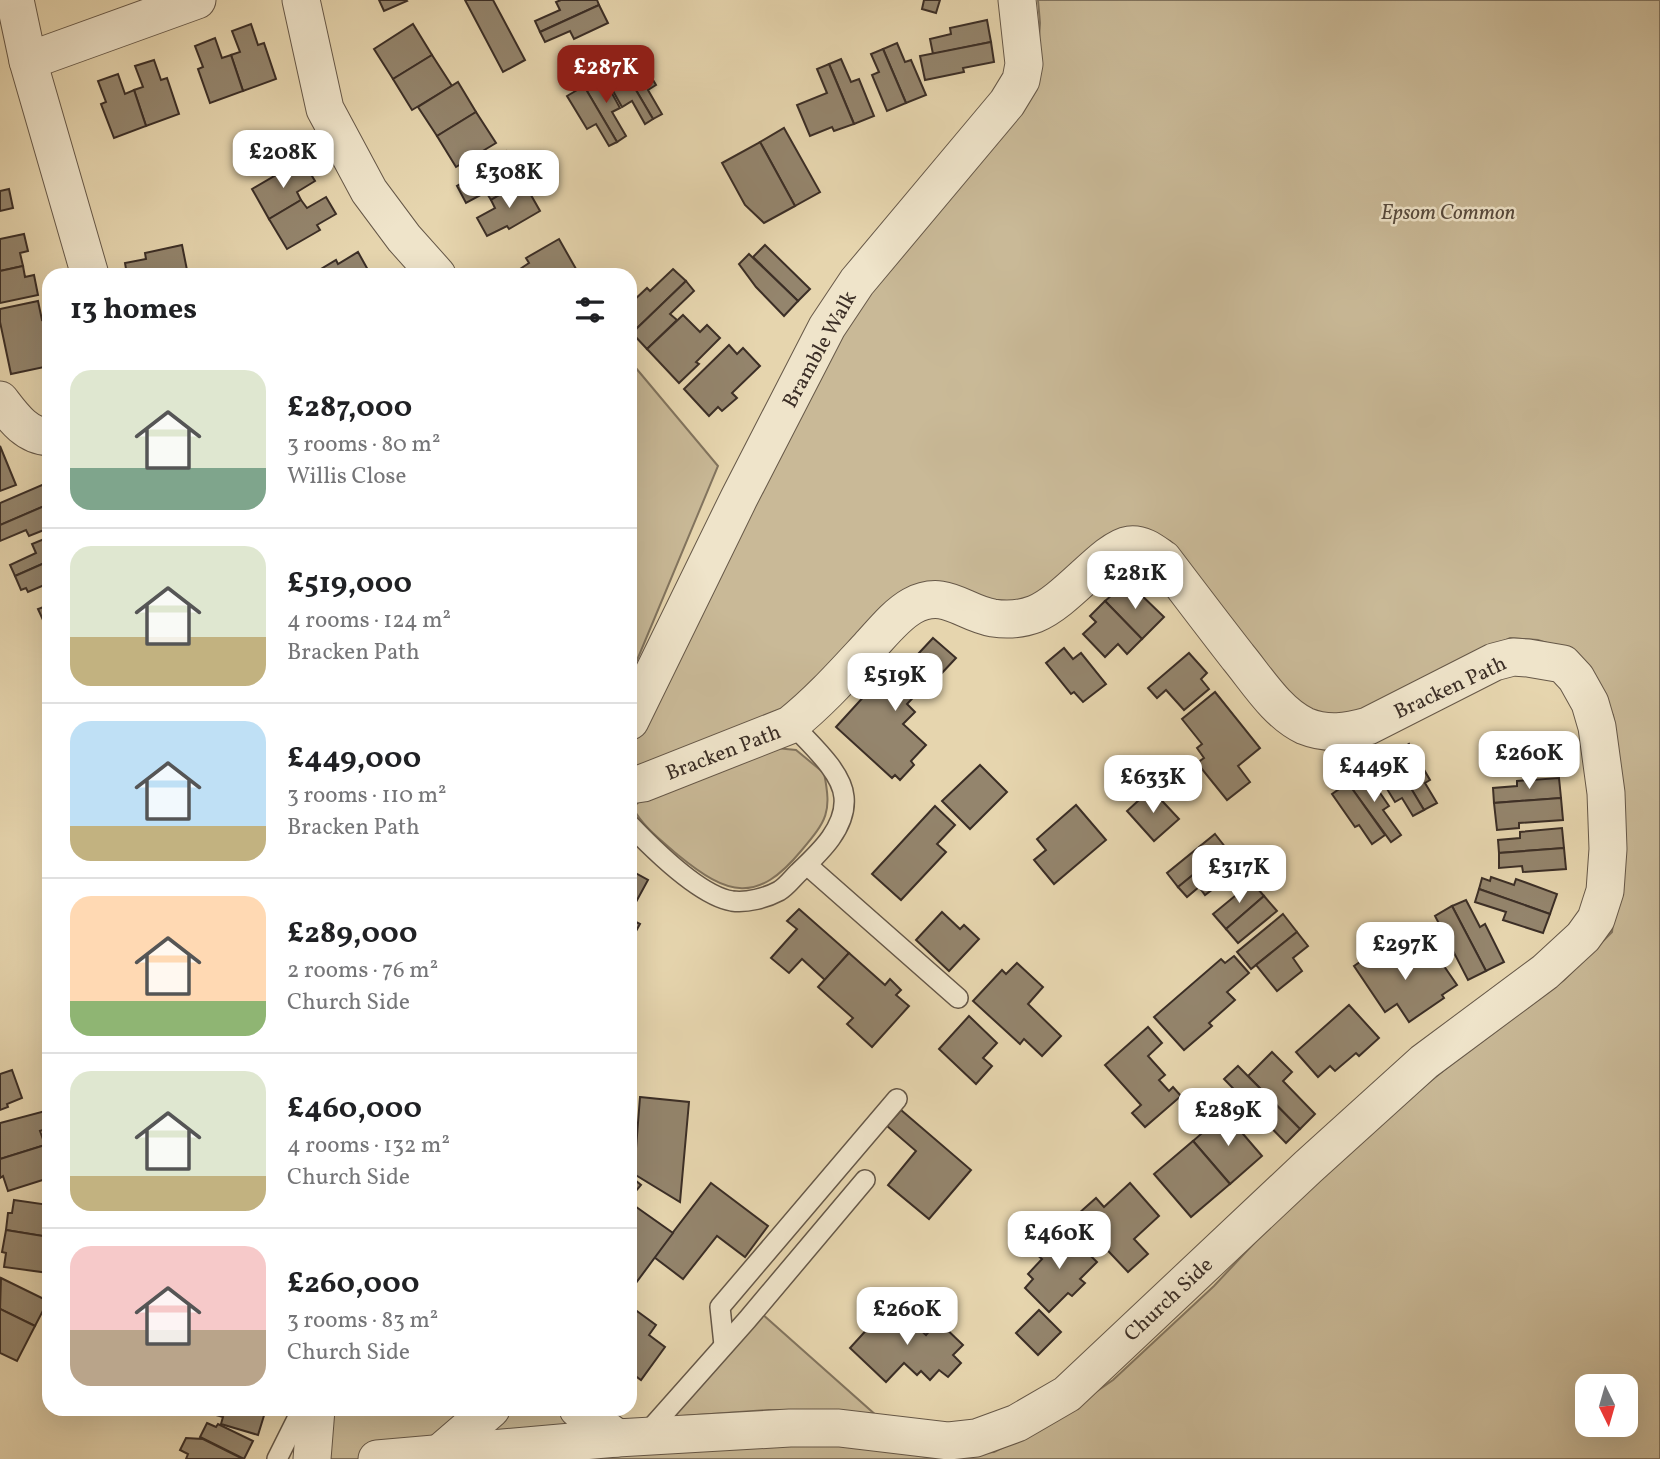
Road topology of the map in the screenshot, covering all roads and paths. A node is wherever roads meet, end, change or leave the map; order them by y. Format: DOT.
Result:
graph roads {
  1 [pos="15,0"];
  2 [pos="197,0"];
  3 [pos="301,0"];
  4 [pos="1017,0"];
  5 [pos="29,61"];
  6 [pos="88,268"];
  7 [pos="432,268"];
  8 [pos="0,400"];
  9 [pos="42,437"];
  10 [pos="1563,664"];
  11 [pos="637,707"];
  12 [pos="792,724"];
  13 [pos="637,784"];
  14 [pos="637,832"];
  15 [pos="807,865"];
  16 [pos="958,998"];
  17 [pos="897,1099"];
  18 [pos="865,1180"];
  19 [pos="724,1345"];
  20 [pos="298,1416"];
  21 [pos="315,1416"];
  22 [pos="483,1416"];
  23 [pos="591,1416"];
  24 [pos="630,1437"];
  25 [pos="440,1453"];
  26 [pos="277,1459"];
  27 [pos="312,1459"];
  28 [pos="377,1459"];
  1 -- 5 [label="street"];
  2 -- 5 [label="street"];
  3 -- 7 [label="street"];
  4 -- 11 [label="street, Bramble Walk"];
  5 -- 6 [label="street"];
  8 -- 9 [label="street"];
  10 -- 12 [label="street, Bracken Path"];
  10 -- 24 [label="street, Church Side"];
  12 -- 13 [label="street, Bracken Path"];
  12 -- 15 [label="lane"];
  14 -- 15 [label="lane"];
  15 -- 16 [label="lane"];
  17 -- 19 [label="lane"];
  18 -- 19 [label="lane"];
  19 -- 24 [label="lane"];
  20 -- 26 [label="lane"];
  21 -- 27 [label="street"];
  22 -- 25 [label="street"];
  23 -- 24 [label="street"];
  24 -- 25 [label="street, Church Side"];
  25 -- 28 [label="street, Church Side"];
}
